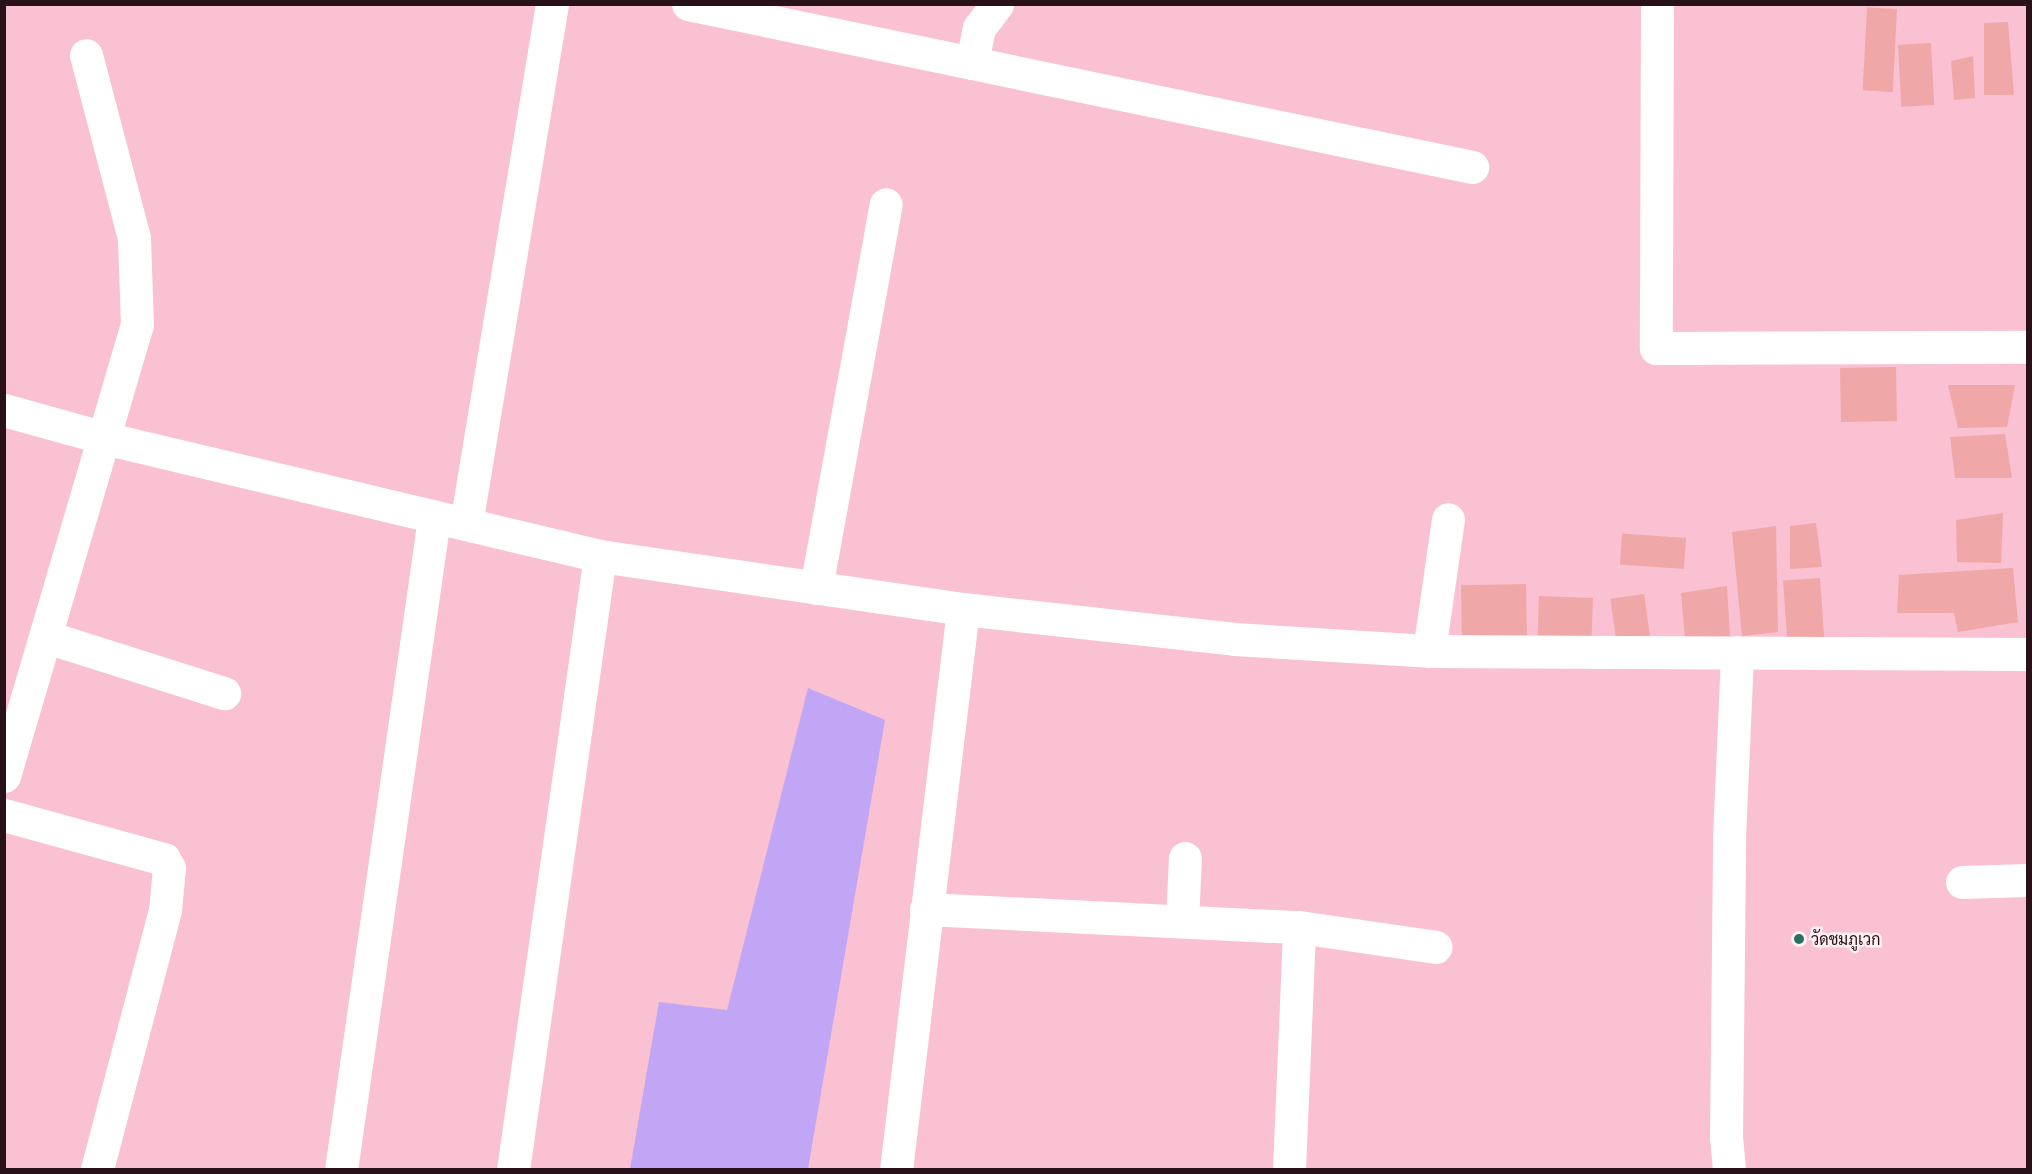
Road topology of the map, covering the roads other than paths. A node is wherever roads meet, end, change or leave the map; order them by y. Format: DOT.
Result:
graph roads {
  1 [pos="552,4"];
  2 [pos="688,4"];
  3 [pos="997,4"];
  4 [pos="1657,4"];
  5 [pos="86,55"];
  6 [pos="972,63"];
  7 [pos="1472,167"];
  8 [pos="886,204"];
  9 [pos="2028,347"];
  10 [pos="4,410"];
  11 [pos="104,438"];
  12 [pos="434,518"];
  13 [pos="1448,519"];
  14 [pos="466,524"];
  15 [pos="600,556"];
  16 [pos="816,588"];
  17 [pos="963,609"];
  18 [pos="47,637"];
  19 [pos="1429,651"];
  20 [pos="1737,652"];
  21 [pos="2028,654"];
  22 [pos="224,693"];
  23 [pos="4,776"];
  24 [pos="4,815"];
  25 [pos="1185,858"];
  26 [pos="2028,880"];
  27 [pos="1962,882"];
  28 [pos="926,909"];
  29 [pos="1182,921"];
  30 [pos="1299,927"];
  31 [pos="1436,947"];
  32 [pos="97,1170"];
  33 [pos="341,1170"];
  34 [pos="513,1170"];
  35 [pos="896,1170"];
  36 [pos="1289,1170"];
  37 [pos="1729,1170"];
  1 -- 14 [label="street"];
  2 -- 6 [label="street"];
  3 -- 6 [label="street"];
  4 -- 9 [label="street"];
  5 -- 11 [label="street"];
  6 -- 7 [label="street"];
  8 -- 16 [label="street"];
  10 -- 11 [label="street"];
  11 -- 12 [label="street"];
  11 -- 18 [label="street"];
  12 -- 14 [label="street"];
  12 -- 33 [label="street"];
  13 -- 19 [label="street"];
  14 -- 15 [label="street"];
  15 -- 16 [label="street"];
  15 -- 34 [label="street"];
  16 -- 17 [label="street"];
  17 -- 19 [label="street"];
  17 -- 28 [label="street"];
  18 -- 22 [label="street"];
  18 -- 23 [label="street"];
  19 -- 20 [label="street"];
  20 -- 21 [label="street"];
  20 -- 37 [label="street"];
  24 -- 32 [label="street"];
  25 -- 29 [label="street"];
  26 -- 27 [label="street"];
  28 -- 29 [label="street"];
  28 -- 35 [label="street"];
  29 -- 30 [label="street"];
  30 -- 31 [label="street"];
  30 -- 36 [label="street"];
}
